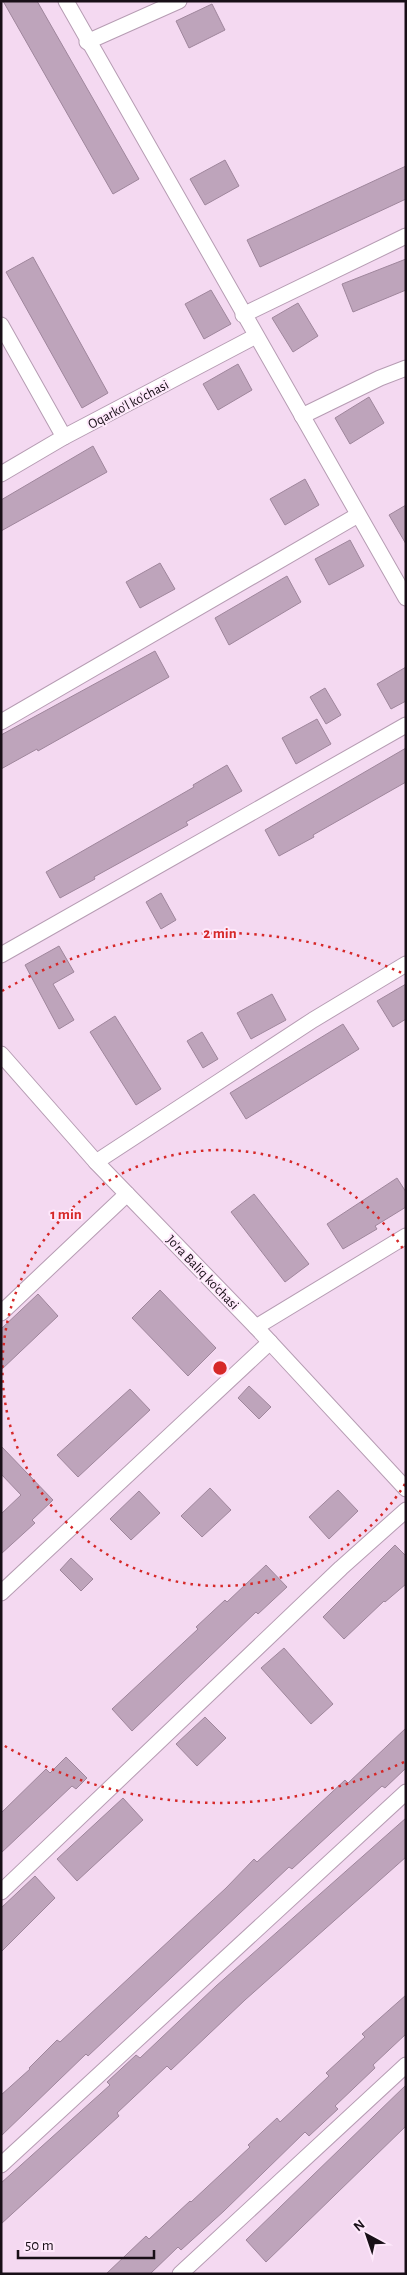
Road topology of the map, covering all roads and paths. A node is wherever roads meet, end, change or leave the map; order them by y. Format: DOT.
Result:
graph roads {
  1 [pos="66,1"];
  2 [pos="179,1"];
  3 [pos="87,42"];
  4 [pos="406,236"];
  5 [pos="243,315"];
  6 [pos="1,325"];
  7 [pos="256,336"];
  8 [pos="406,368"];
  9 [pos="302,416"];
  10 [pos="64,437"];
  11 [pos="1,474"];
  12 [pos="358,515"];
  13 [pos="406,598"];
  14 [pos="1,722"];
  15 [pos="406,725"];
  16 [pos="1,955"];
  17 [pos="406,964"];
  18 [pos="1,1054"];
  19 [pos="96,1162"];
  20 [pos="127,1194"];
  21 [pos="406,1236"];
  22 [pos="1,1313"];
  23 [pos="256,1327"];
  24 [pos="270,1342"];
  25 [pos="406,1489"];
  26 [pos="406,1510"];
  27 [pos="1,1593"];
  28 [pos="406,1792"];
  29 [pos="1,1892"];
  30 [pos="406,2065"];
  31 [pos="1,2165"];
  32 [pos="180,2274"];
  1 -- 3 [label="street"];
  2 -- 3 [label="street"];
  3 -- 5 [label="street"];
  4 -- 5 [label="street"];
  5 -- 7 [label="street"];
  6 -- 10 [label="street"];
  7 -- 9 [label="street"];
  7 -- 10 [label="street, Oqarko'l ko'chasi"];
  8 -- 9 [label="street"];
  9 -- 12 [label="street"];
  10 -- 11 [label="street, Oqarko'l ko'chasi"];
  12 -- 13 [label="street"];
  12 -- 14 [label="street"];
  15 -- 16 [label="street"];
  17 -- 19 [label="street"];
  18 -- 19 [label="street, Jo'ra Baliq ko'chasi"];
  19 -- 20 [label="street, Jo'ra Baliq ko'chasi"];
  20 -- 22 [label="street"];
  20 -- 23 [label="street, Jo'ra Baliq ko'chasi"];
  21 -- 23 [label="street"];
  23 -- 24 [label="street, Jo'ra Baliq ko'chasi"];
  24 -- 25 [label="street, Jo'ra Baliq ko'chasi"];
  24 -- 27 [label="street"];
  26 -- 29 [label="street"];
  28 -- 31 [label="street"];
  30 -- 32 [label="street"];
}
